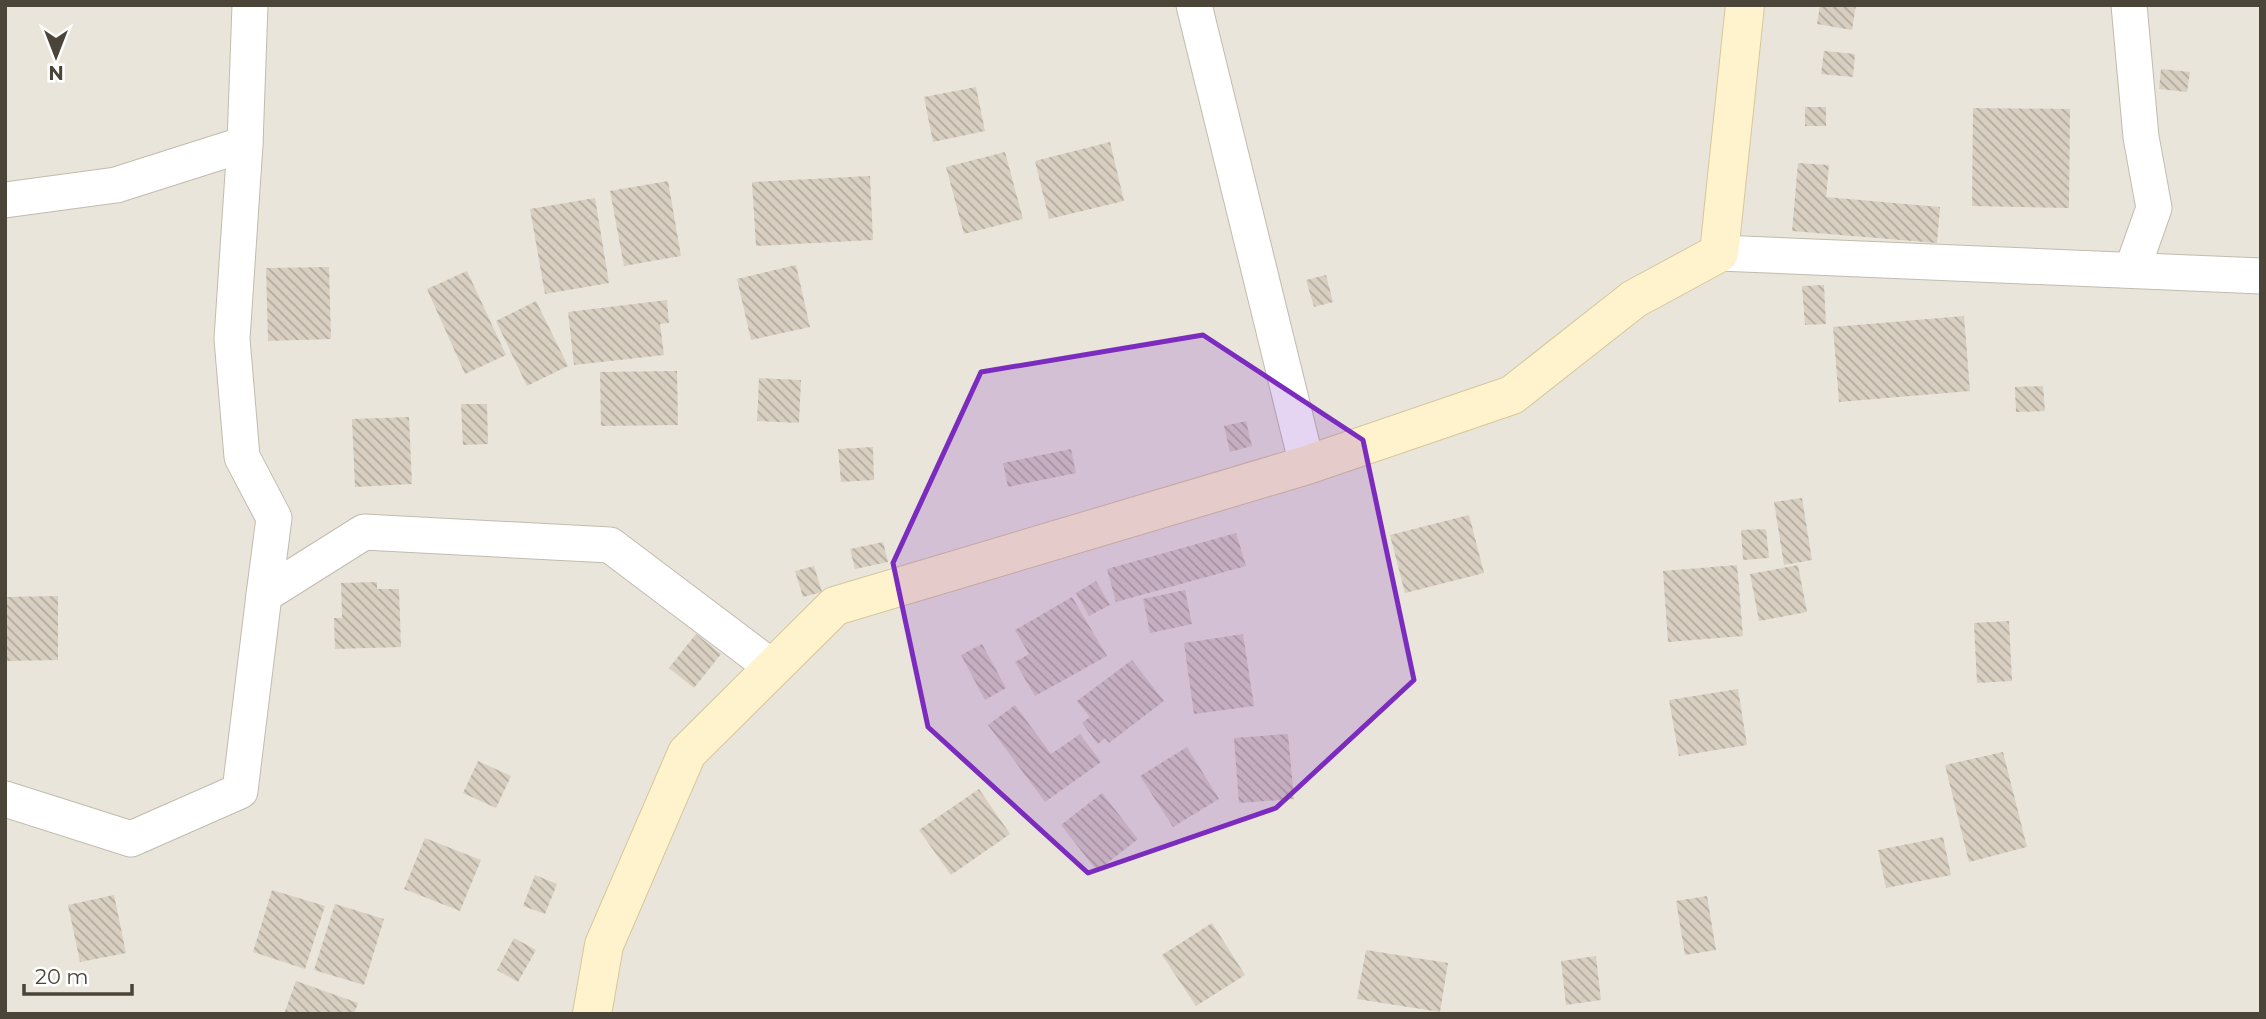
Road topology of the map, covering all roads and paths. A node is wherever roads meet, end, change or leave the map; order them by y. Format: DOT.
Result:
graph roads {
  1 [pos="250,5"];
  2 [pos="1194,5"];
  3 [pos="1745,5"];
  4 [pos="2129,5"];
  5 [pos="245,144"];
  6 [pos="5,200"];
  7 [pos="1719,253"];
  8 [pos="2132,270"];
  9 [pos="2261,276"];
  10 [pos="1307,465"];
  11 [pos="264,595"];
  12 [pos="773,668"];
  13 [pos="5,799"];
  14 [pos="592,1014"];
  1 -- 5 [label="street"];
  2 -- 10 [label="street"];
  3 -- 7 [label="street"];
  4 -- 8 [label="street"];
  5 -- 6 [label="street"];
  5 -- 11 [label="street"];
  7 -- 8 [label="street"];
  7 -- 10 [label="street"];
  8 -- 9 [label="street"];
  10 -- 12 [label="street"];
  11 -- 12 [label="street"];
  11 -- 13 [label="street"];
  12 -- 14 [label="street"];
}
